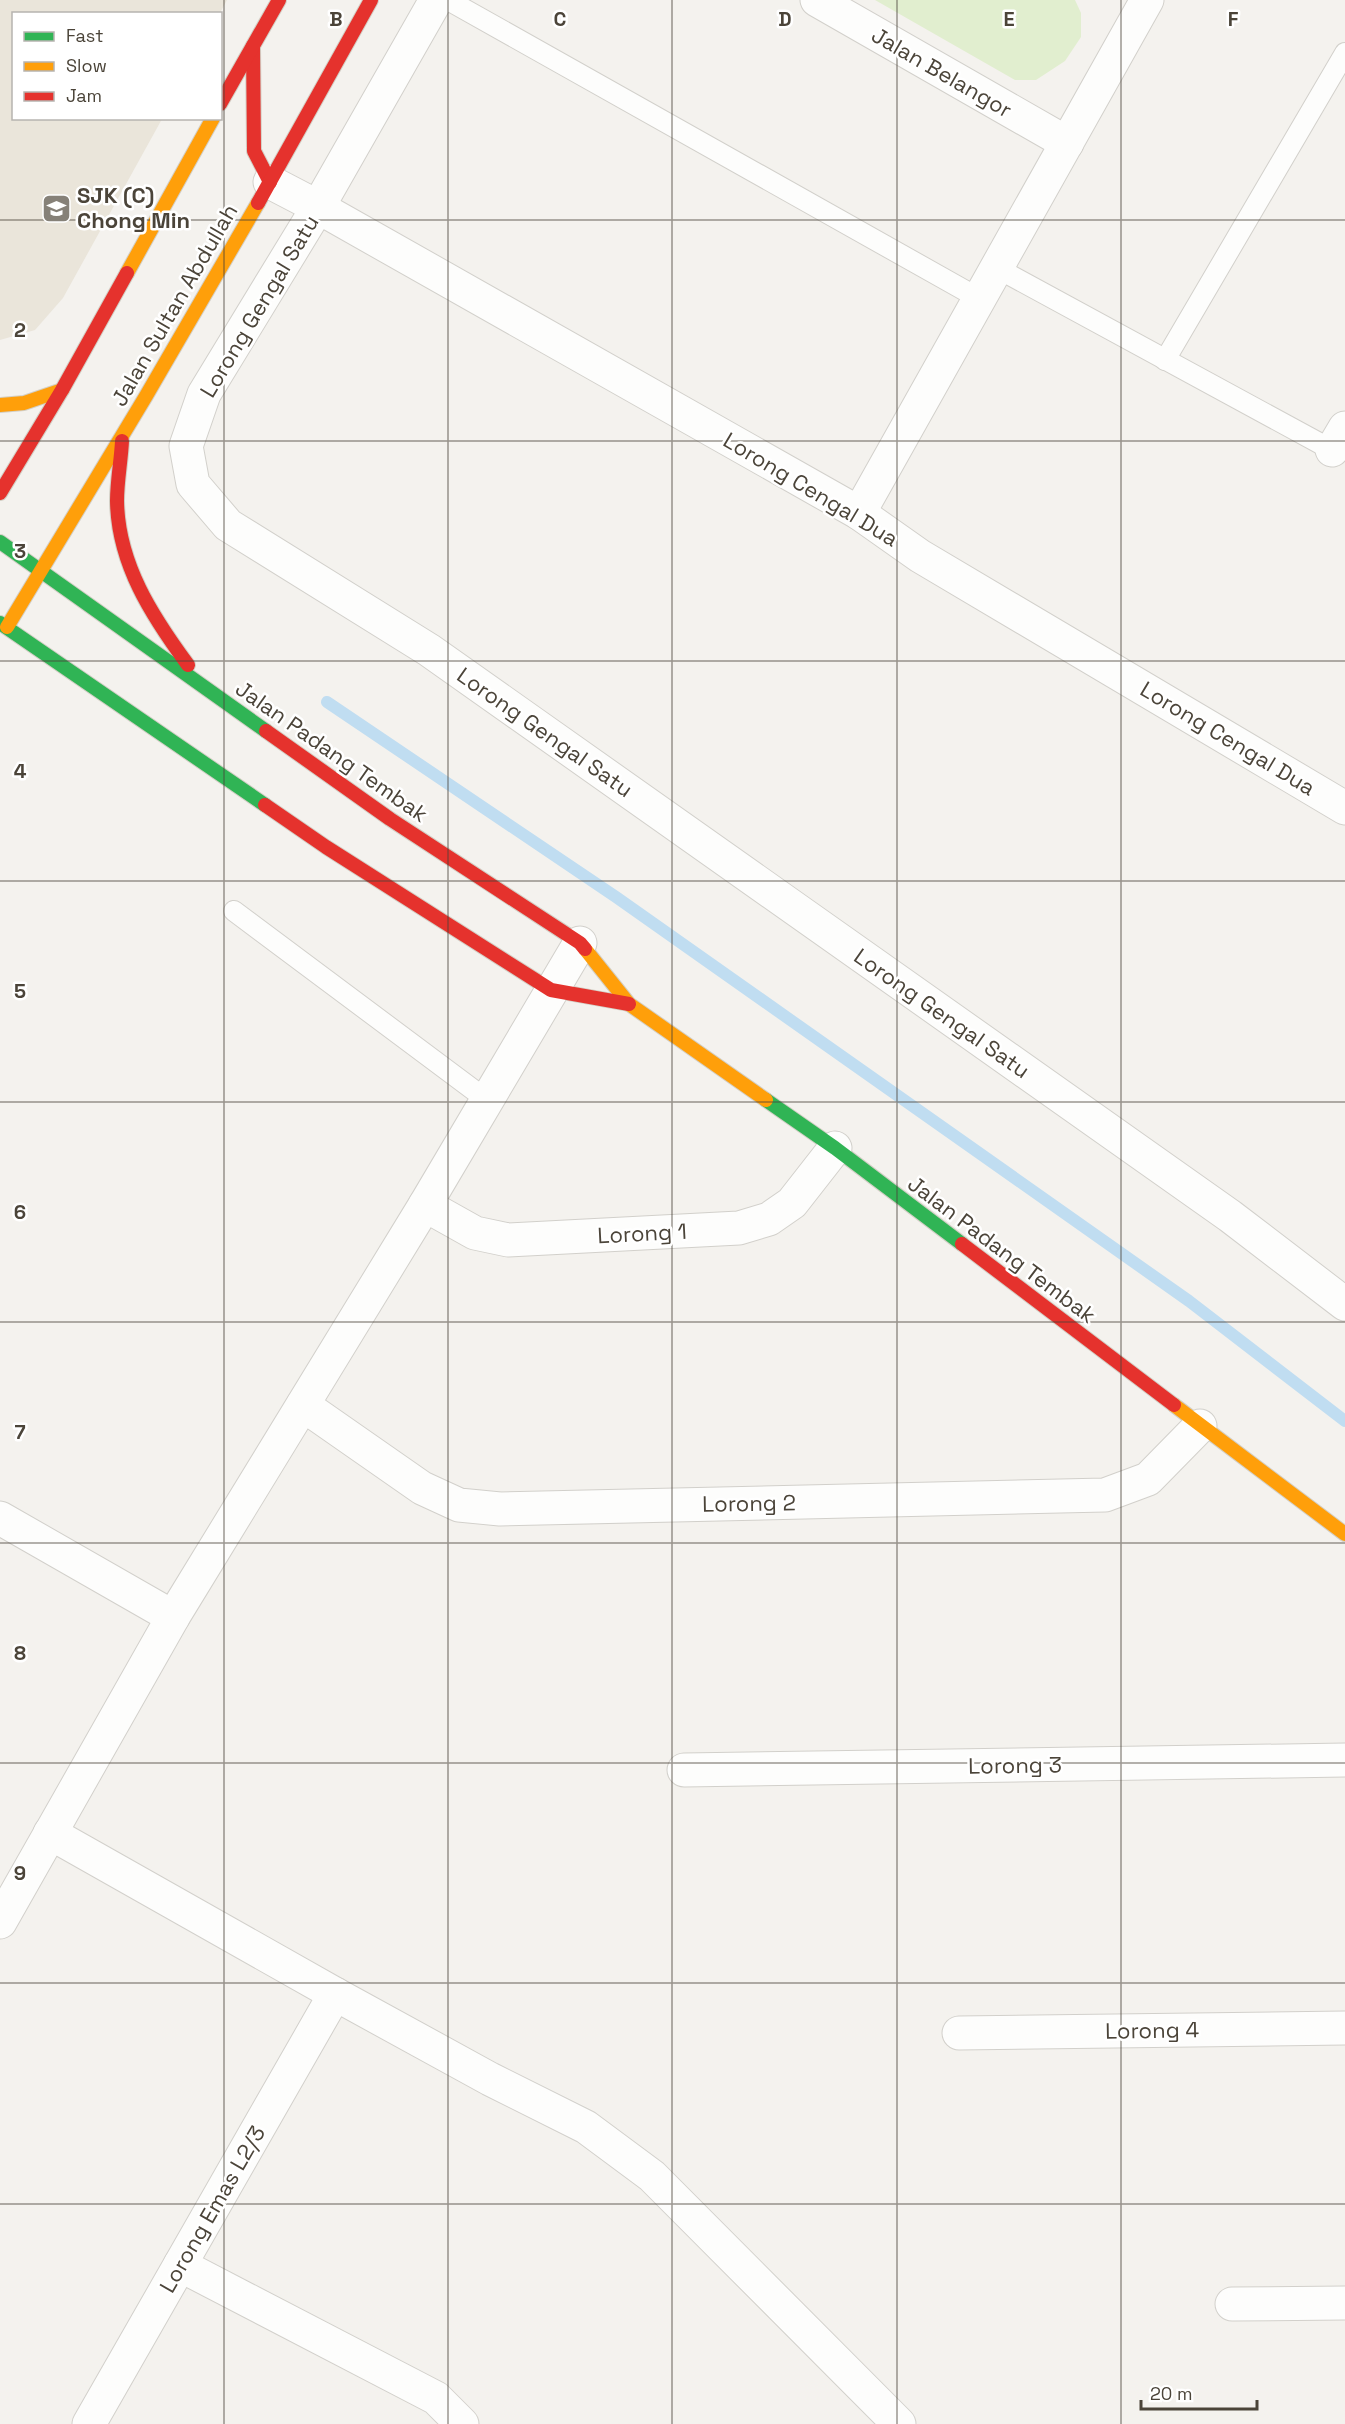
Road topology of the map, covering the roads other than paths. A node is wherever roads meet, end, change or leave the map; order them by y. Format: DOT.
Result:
graph roads {
  1 [pos="279,0"];
  2 [pos="371,0"];
  3 [pos="435,0"];
  4 [pos="448,0"];
  5 [pos="817,0"];
  6 [pos="1144,1"];
  7 [pos="253,46"];
  8 [pos="1345,53"];
  9 [pos="222,100"];
  10 [pos="212,120"];
  11 [pos="1067,143"];
  12 [pos="270,182"];
  13 [pos="318,207"];
  14 [pos="997,268"];
  15 [pos="980,299"];
  16 [pos="1166,360"];
  17 [pos="62,390"];
  18 [pos="0,405"];
  19 [pos="123,433"];
  20 [pos="1338,439"];
  21 [pos="0,493"];
  22 [pos="859,513"];
  23 [pos="0,542"];
  24 [pos="40,570"];
  25 [pos="3,625"];
  26 [pos="203,686"];
  27 [pos="1345,808"];
  28 [pos="234,910"];
  29 [pos="580,942"];
  30 [pos="551,990"];
  31 [pos="629,1004"];
  32 [pos="487,1100"];
  33 [pos="835,1148"];
  34 [pos="425,1204"];
  35 [pos="1345,1304"];
  36 [pos="303,1405"];
  37 [pos="1200,1426"];
  38 [pos="0,1518"];
  39 [pos="1345,1534"];
  40 [pos="173,1617"];
  41 [pos="1345,1760"];
  42 [pos="684,1770"];
  43 [pos="50,1833"];
  44 [pos="0,1922"];
  45 [pos="335,1994"];
  46 [pos="1345,2028"];
  47 [pos="960,2033"];
  48 [pos="180,2265"];
  49 [pos="1345,2303"];
  50 [pos="1232,2304"];
  51 [pos="89,2424"];
  52 [pos="462,2424"];
  53 [pos="899,2424"];
  1 -- 7 [label="main road"];
  2 -- 12 [label="main road, Jalan Sultan Abdullah"];
  3 -- 13 [label="street, Lorong Gengal Satu"];
  4 -- 15 [label="lane"];
  5 -- 11 [label="street, Jalan Belangor"];
  6 -- 11 [label="street"];
  7 -- 9 [label="main road"];
  7 -- 12 [label="main road"];
  8 -- 16 [label="lane"];
  10 -- 17 [label="main road"];
  11 -- 14 [label="street"];
  12 -- 13 [label="street, Lorong Cengal Dua"];
  12 -- 19 [label="main road, Jalan Sultan Abdullah"];
  13 -- 22 [label="street, Lorong Cengal Dua"];
  13 -- 35 [label="street, Lorong Gengal Satu"];
  14 -- 15 [label="street"];
  14 -- 16 [label="lane"];
  15 -- 22 [label="street"];
  16 -- 20 [label="lane"];
  17 -- 18 [label="main road"];
  17 -- 21 [label="main road"];
  19 -- 24 [label="main road, Jalan Sultan Abdullah"];
  19 -- 26 [label="main road"];
  22 -- 27 [label="street, Lorong Cengal Dua"];
  23 -- 24 [label="main road, Jalan Padang Tembak"];
  24 -- 25 [label="main road, Jalan Sultan Abdullah"];
  24 -- 26 [label="main road, Jalan Padang Tembak"];
  25 -- 30 [label="main road, Jalan Padang Tembak"];
  26 -- 29 [label="main road, Jalan Padang Tembak"];
  28 -- 32 [label="lane"];
  29 -- 30 [label="street"];
  29 -- 31 [label="main road, Jalan Padang Tembak"];
  30 -- 31 [label="main road, Jalan Padang Tembak"];
  30 -- 32 [label="street"];
  31 -- 33 [label="main road, Jalan Padang Tembak"];
  32 -- 34 [label="street"];
  33 -- 34 [label="street, Lorong 1"];
  33 -- 37 [label="main road, Jalan Padang Tembak"];
  34 -- 36 [label="street"];
  36 -- 37 [label="street, Lorong 2"];
  36 -- 40 [label="street"];
  37 -- 39 [label="main road, Jalan Padang Tembak"];
  38 -- 40 [label="street"];
  40 -- 43 [label="street"];
  41 -- 42 [label="street, Lorong 3"];
  43 -- 44 [label="street"];
  43 -- 45 [label="street"];
  45 -- 48 [label="street, Lorong Emas L2/3"];
  45 -- 53 [label="street"];
  46 -- 47 [label="street, Lorong 4"];
  48 -- 51 [label="street, Lorong Emas L2/3"];
  48 -- 52 [label="street"];
  49 -- 50 [label="street"];
}
